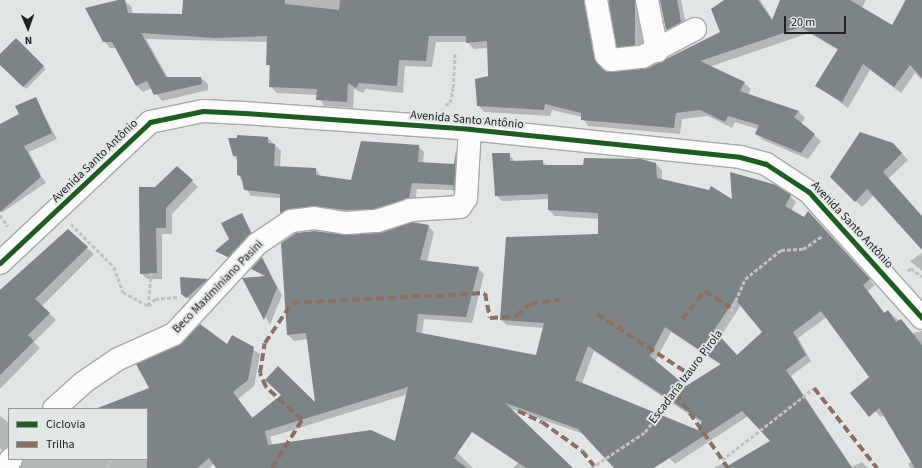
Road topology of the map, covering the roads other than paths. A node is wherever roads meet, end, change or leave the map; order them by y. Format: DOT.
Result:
graph roads {
  1 [pos="596,0"];
  2 [pos="647,0"];
  3 [pos="695,29"];
  4 [pos="657,52"];
  5 [pos="470,129"];
  6 [pos="0,263"];
  7 [pos="922,318"];
  8 [pos="55,408"];
  1 -- 4 [label="street"];
  2 -- 4 [label="street"];
  3 -- 4 [label="street"];
  5 -- 6 [label="street, Avenida Santo Antônio"];
  5 -- 7 [label="street, Avenida Santo Antônio"];
  5 -- 8 [label="street, Beco Maximiniano Pasini"];
}
